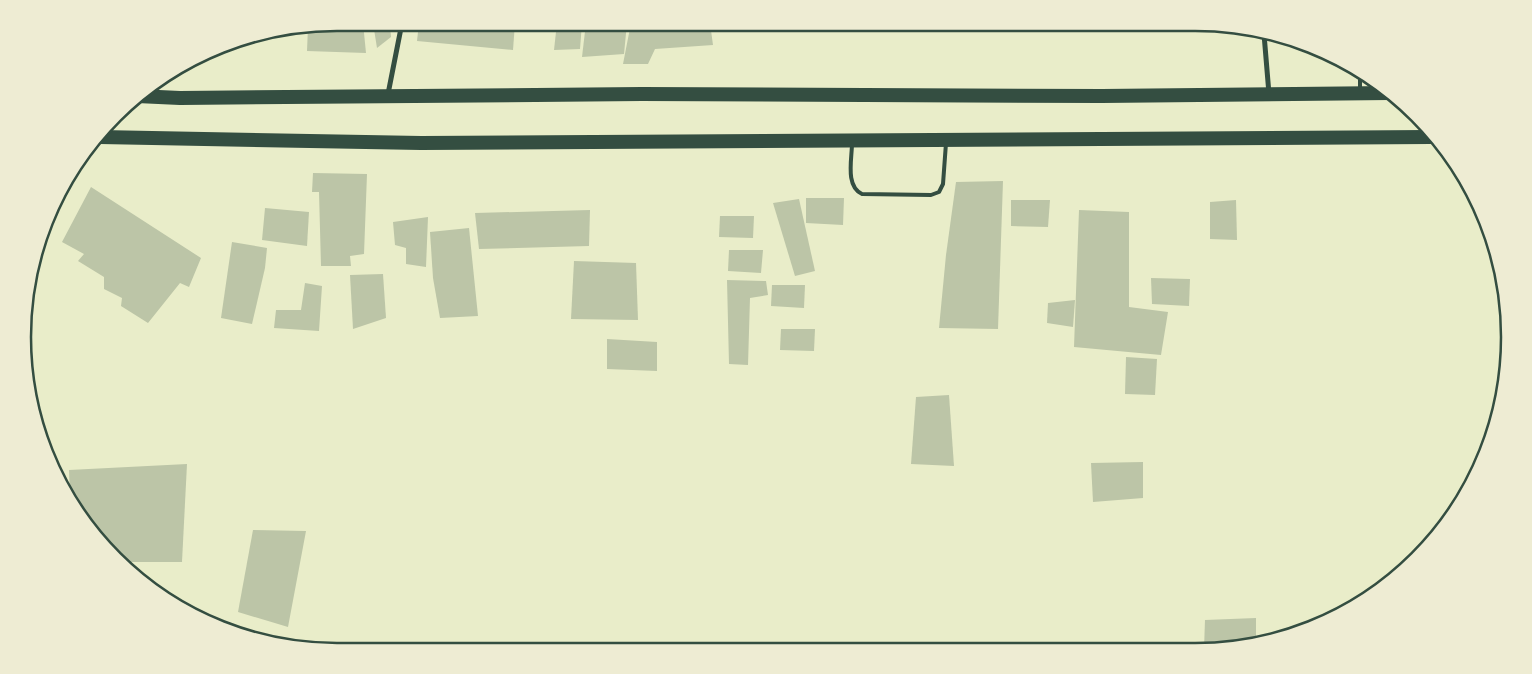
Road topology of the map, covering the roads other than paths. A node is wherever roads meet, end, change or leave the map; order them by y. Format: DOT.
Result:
graph roads {
  1 [pos="400,31"];
  2 [pos="1264,39"];
  3 [pos="1360,80"];
  4 [pos="1380,93"];
  5 [pos="1269,94"];
  6 [pos="1360,94"];
  7 [pos="148,97"];
  8 [pos="387,97"];
  9 [pos="105,137"];
  10 [pos="1427,137"];
  11 [pos="946,138"];
  12 [pos="852,139"];
  1 -- 8 [label="street"];
  2 -- 5 [label="street"];
  3 -- 6 [label="lane"];
  4 -- 6 [label="highway"];
  5 -- 6 [label="highway"];
  5 -- 8 [label="highway"];
  7 -- 8 [label="highway"];
  9 -- 12 [label="highway"];
  10 -- 11 [label="highway"];
  11 -- 12 [label="highway"];
  11 -- 12 [label="lane"];
}
